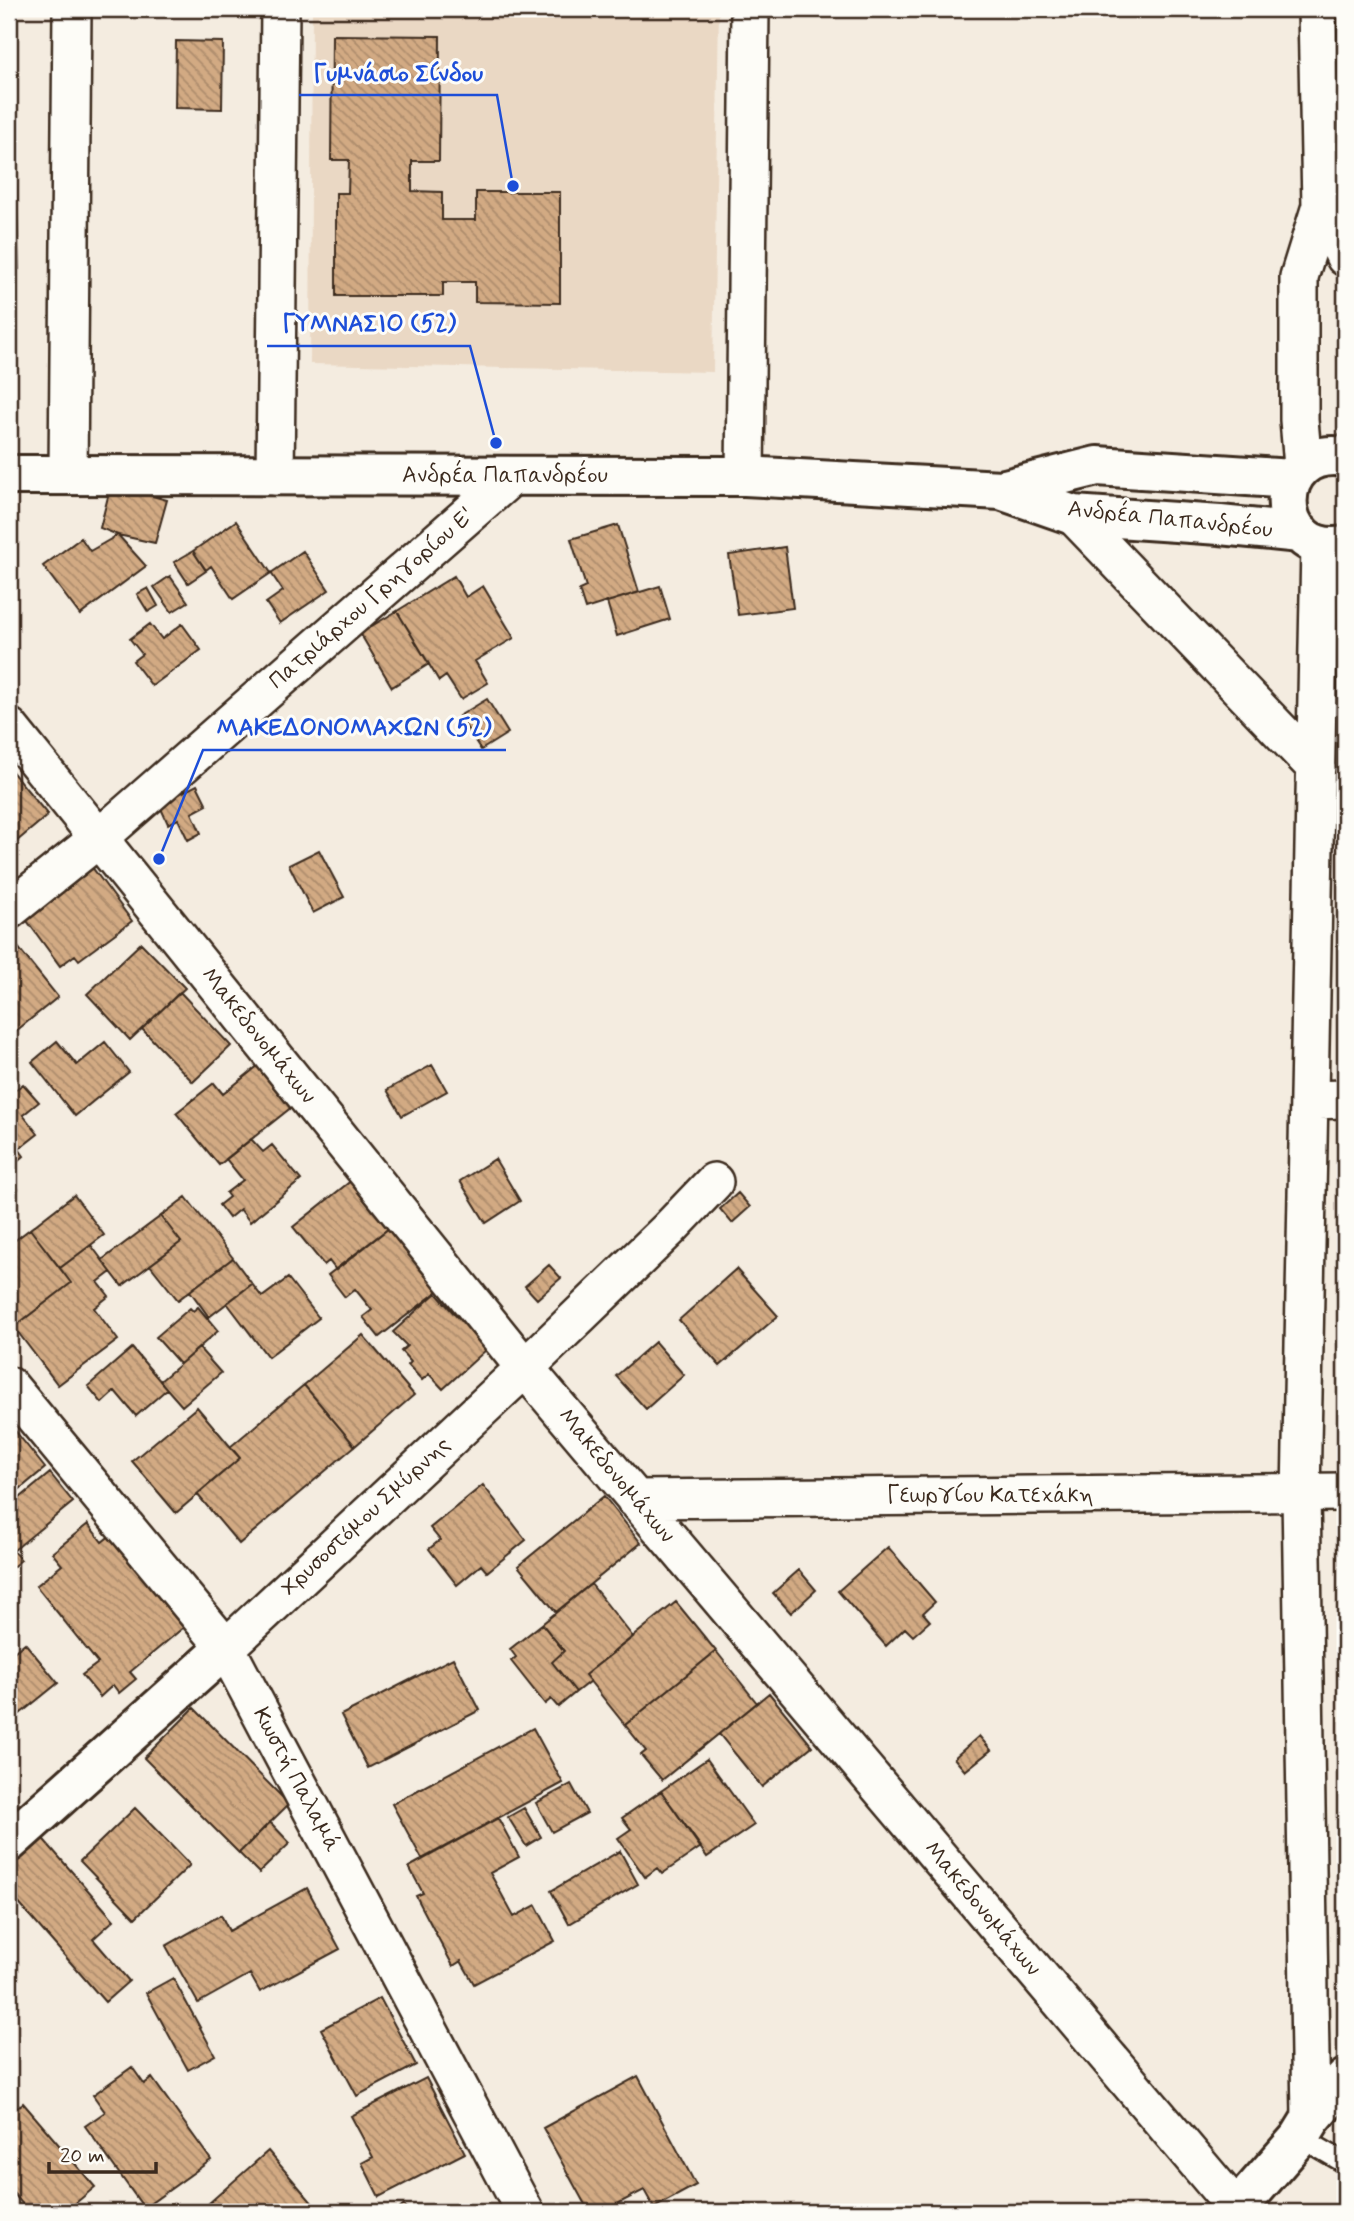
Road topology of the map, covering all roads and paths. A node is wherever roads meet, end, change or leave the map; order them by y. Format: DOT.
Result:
graph roads {
  1 [pos="72,9"];
  2 [pos="280,9"];
  3 [pos="750,9"];
  4 [pos="1317,9"];
  5 [pos="1321,206"];
  6 [pos="1345,257"];
  7 [pos="1345,457"];
  8 [pos="1298,472"];
  9 [pos="9,475"];
  10 [pos="68,475"];
  11 [pos="275,476"];
  12 [pos="745,476"];
  13 [pos="511,477"];
  14 [pos="1002,489"];
  15 [pos="1073,515"];
  16 [pos="1322,542"];
  17 [pos="9,727"];
  18 [pos="1316,768"];
  19 [pos="99,838"];
  20 [pos="9,910"];
  21 [pos="1345,1099"];
  22 [pos="1309,1100"];
  23 [pos="714,1182"];
  24 [pos="525,1368"];
  25 [pos="9,1386"];
  26 [pos="1345,1492"];
  27 [pos="1301,1494"];
  28 [pos="635,1499"];
  29 [pos="226,1648"];
  30 [pos="9,1842"];
  31 [pos="1345,2079"];
  32 [pos="1306,2128"];
  33 [pos="1345,2163"];
  34 [pos="525,2212"];
  35 [pos="1236,2212"];
  1 -- 10 [label="street"];
  2 -- 11 [label="street"];
  3 -- 12 [label="street"];
  4 -- 5 [label="street"];
  5 -- 6 [label="street"];
  5 -- 8 [label="street"];
  7 -- 8 [label="street"];
  8 -- 14 [label="street, Ανδρέα Παπανδρέου"];
  8 -- 16 [label="street"];
  9 -- 10 [label="street, Ανδρέα Παπανδρέου"];
  10 -- 11 [label="street, Ανδρέα Παπανδρέου"];
  11 -- 13 [label="street, Ανδρέα Παπανδρέου"];
  12 -- 13 [label="street, Ανδρέα Παπανδρέου"];
  12 -- 14 [label="street, Ανδρέα Παπανδρέου"];
  13 -- 19 [label="street, Πατριάρχου Γρηγορίου Ε'"];
  14 -- 15 [label="street, Ανδρέα Παπανδρέου"];
  15 -- 16 [label="street, Ανδρέα Παπανδρέου"];
  15 -- 18 [label="street"];
  16 -- 18 [label="street"];
  17 -- 19 [label="street, Μακεδονομάχων"];
  18 -- 22 [label="street"];
  19 -- 20 [label="street, Πατριάρχου Γρηγορίου Ε'"];
  19 -- 24 [label="street, Μακεδονομάχων"];
  21 -- 22 [label="street"];
  22 -- 27 [label="street"];
  23 -- 24 [label="street, Χρυσοστόμου Σμύρνης"];
  24 -- 28 [label="street, Μακεδονομάχων"];
  24 -- 29 [label="street, Χρυσοστόμου Σμύρνης"];
  25 -- 29 [label="street, Κωστή Παλαμά"];
  26 -- 27 [label="street, Γεωργίου Κατεχάκη"];
  27 -- 28 [label="street, Γεωργίου Κατεχάκη"];
  27 -- 32 [label="street"];
  28 -- 35 [label="street, Μακεδονομάχων"];
  29 -- 30 [label="street, Χρυσοστόμου Σμύρνης"];
  29 -- 34 [label="street, Κωστή Παλαμά"];
  31 -- 32 [label="street"];
  32 -- 33 [label="lane"];
  32 -- 35 [label="street"];
}
